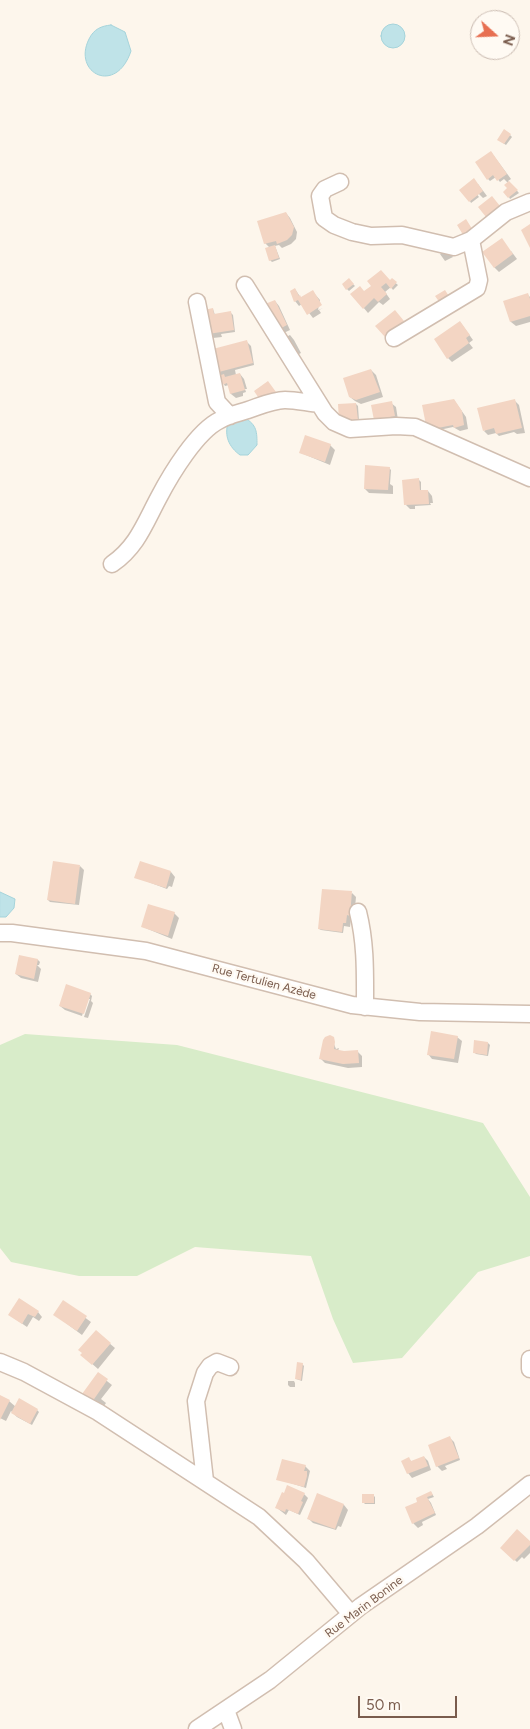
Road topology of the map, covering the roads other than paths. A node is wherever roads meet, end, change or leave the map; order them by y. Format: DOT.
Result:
graph roads {
  1 [pos="340,182"];
  2 [pos="530,202"];
  3 [pos="471,240"];
  4 [pos="245,285"];
  5 [pos="197,302"];
  6 [pos="394,338"];
  7 [pos="319,404"];
  8 [pos="230,416"];
  9 [pos="530,478"];
  10 [pos="112,564"];
  11 [pos="358,912"];
  12 [pos="0,934"];
  13 [pos="365,1007"];
  14 [pos="530,1014"];
  15 [pos="530,1359"];
  16 [pos="0,1362"];
  17 [pos="230,1367"];
  18 [pos="530,1369"];
  19 [pos="205,1481"];
  20 [pos="530,1484"];
  21 [pos="352,1614"];
  22 [pos="226,1710"];
  23 [pos="197,1729"];
  24 [pos="233,1729"];
  1 -- 3 [label="street"];
  2 -- 3 [label="street"];
  3 -- 6 [label="street"];
  4 -- 7 [label="street"];
  5 -- 8 [label="street"];
  7 -- 8 [label="street"];
  7 -- 9 [label="street"];
  8 -- 10 [label="street"];
  11 -- 13 [label="street"];
  12 -- 13 [label="street, Rue Tertulien Azède"];
  13 -- 14 [label="street, Rue Tertulien Azède"];
  15 -- 18 [label="street"];
  16 -- 19 [label="street"];
  17 -- 19 [label="street"];
  19 -- 21 [label="street"];
  20 -- 21 [label="street, Rue Marin Bonine"];
  21 -- 22 [label="street, Rue Marin Bonine"];
  22 -- 23 [label="street, Rue Marin Bonine"];
  22 -- 24 [label="street"];
}
